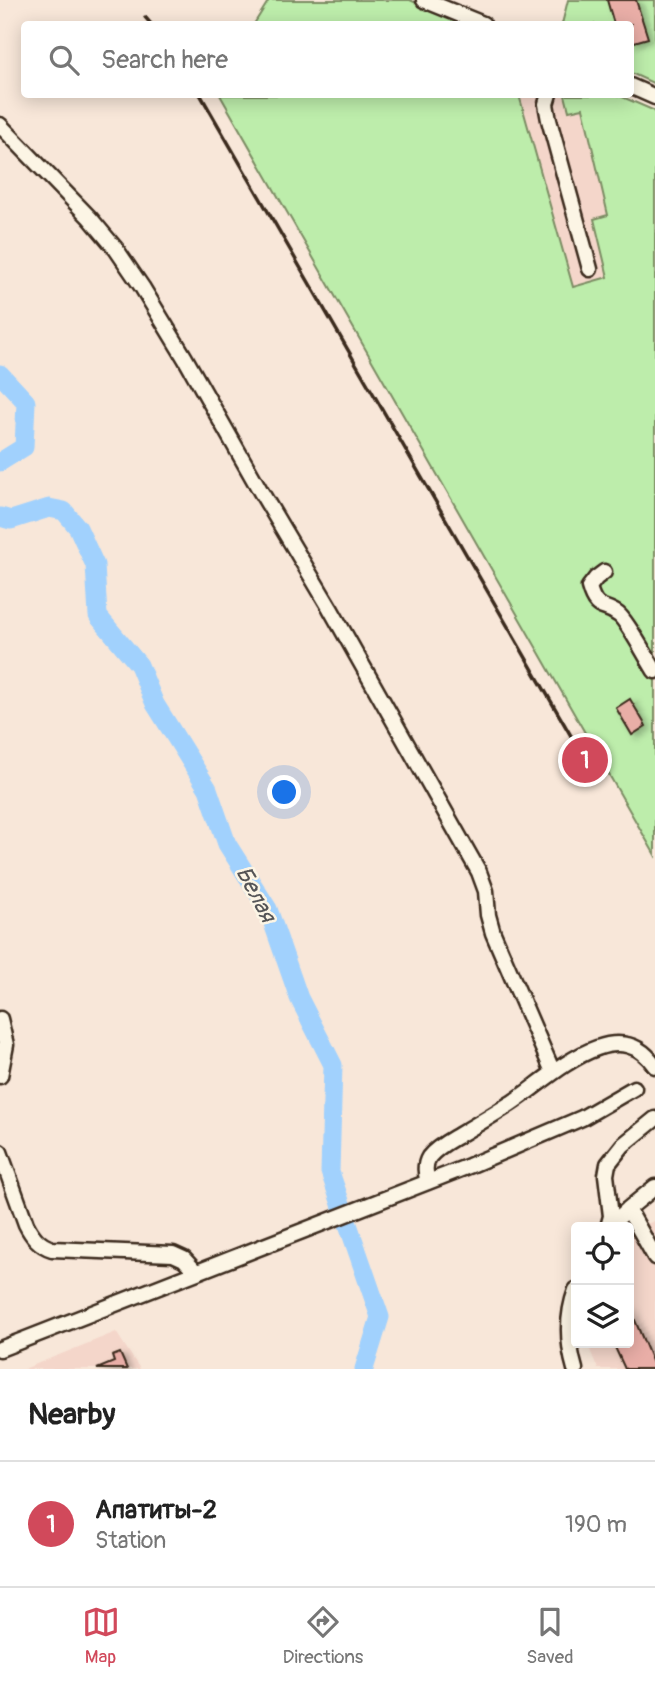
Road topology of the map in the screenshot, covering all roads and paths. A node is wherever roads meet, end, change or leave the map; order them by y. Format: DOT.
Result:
graph roads {
  1 [pos="424,0"];
  2 [pos="476,21"];
  3 [pos="634,87"];
  4 [pos="655,97"];
  5 [pos="548,98"];
  6 [pos="0,125"];
  7 [pos="590,269"];
  8 [pos="604,572"];
  9 [pos="655,671"];
  10 [pos="0,1019"];
  11 [pos="655,1066"];
  12 [pos="552,1072"];
  13 [pos="0,1076"];
  14 [pos="634,1088"];
  15 [pos="655,1119"];
  16 [pos="0,1152"];
  17 [pos="428,1182"];
  18 [pos="655,1187"];
  19 [pos="628,1209"];
  20 [pos="610,1222"];
  21 [pos="614,1222"];
  22 [pos="655,1257"];
  23 [pos="196,1272"];
  24 [pos="571,1304"];
  25 [pos="0,1349"];
  26 [pos="575,1369"];
  1 -- 2 [label="street"];
  3 -- 4 [label="street"];
  5 -- 7 [label="street"];
  6 -- 12 [label="street"];
  8 -- 9 [label="street"];
  10 -- 13 [label="street"];
  11 -- 12 [label="street"];
  12 -- 17 [label="street"];
  14 -- 17 [label="street"];
  15 -- 20 [label="street"];
  16 -- 23 [label="street"];
  17 -- 23 [label="street"];
  18 -- 19 [label="street"];
  19 -- 21 [label="street"];
  19 -- 22 [label="street"];
  23 -- 25 [label="street"];
  24 -- 26 [label="street"];
}
